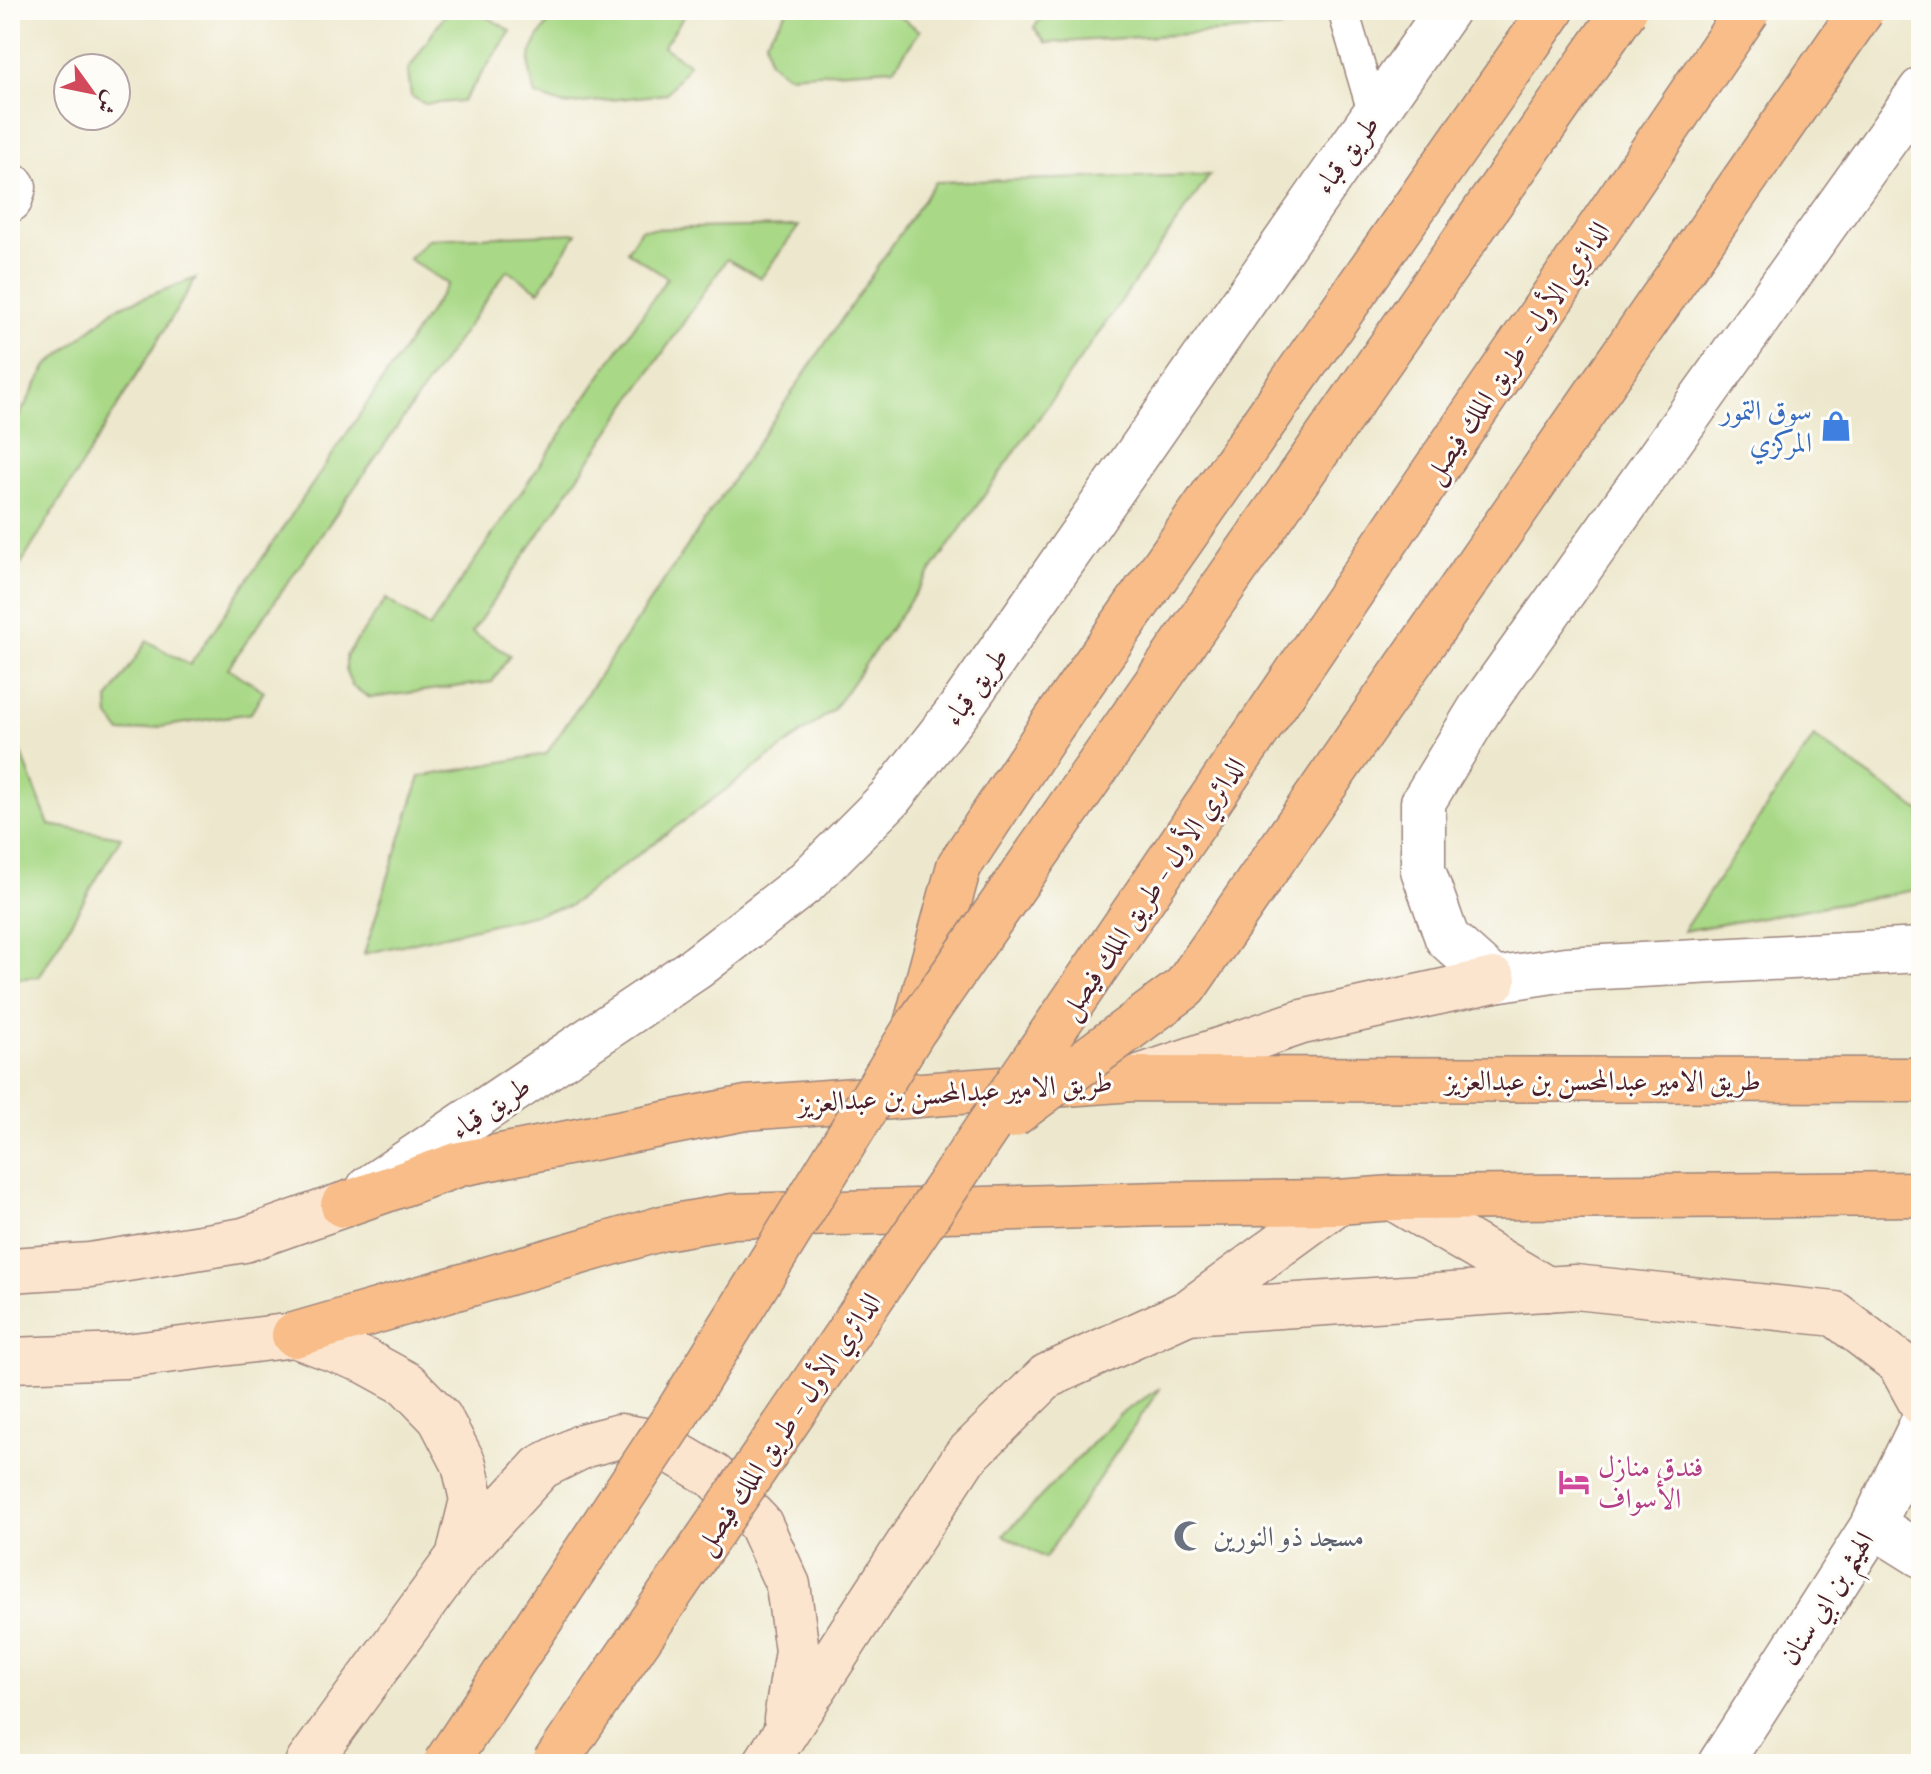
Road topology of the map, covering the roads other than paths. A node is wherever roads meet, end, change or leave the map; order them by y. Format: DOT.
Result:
graph roads {
  1 [pos="1343,10"];
  2 [pos="1447,10"];
  3 [pos="1552,10"];
  4 [pos="1625,10"];
  5 [pos="1748,10"];
  6 [pos="1862,10"];
  7 [pos="1921,90"];
  8 [pos="1374,115"];
  9 [pos="10,186"];
  10 [pos="10,200"];
  11 [pos="1921,950"];
  12 [pos="1494,980"];
  13 [pos="914,1030"];
  14 [pos="1133,1079"];
  15 [pos="1921,1080"];
  16 [pos="984,1136"];
  17 [pos="1921,1194"];
  18 [pos="1393,1198"];
  19 [pos="1338,1202"];
  20 [pos="343,1205"];
  21 [pos="10,1270"];
  22 [pos="1547,1289"];
  23 [pos="1188,1312"];
  24 [pos="294,1335"];
  25 [pos="10,1360"];
  26 [pos="1921,1403"];
  27 [pos="1921,1426"];
  28 [pos="1873,1525"];
  29 [pos="1921,1555"];
  30 [pos="458,1557"];
  31 [pos="601,1696"];
  32 [pos="448,1756"];
  33 [pos="307,1764"];
  34 [pos="554,1764"];
  35 [pos="571,1764"];
  36 [pos="764,1764"];
  37 [pos="1720,1764"];
  1 -- 8 [label="lane"];
  2 -- 8 [label="street, طريق قباء"];
  3 -- 13 [label="main road"];
  4 -- 13 [label="main road, bridge"];
  5 -- 16 [label="main road, الدائري الأول - طريق الملك فيصل, bridge"];
  6 -- 16 [label="main road, bridge"];
  7 -- 12 [label="street"];
  8 -- 20 [label="street, طريق قباء"];
  9 -- 10 [label="street"];
  11 -- 12 [label="street"];
  12 -- 14 [label="main road"];
  13 -- 32 [label="main road, bridge"];
  14 -- 15 [label="main road, طريق الامير عبدالمحسن بن عبدالعزيز"];
  14 -- 20 [label="main road, طريق الامير عبدالمحسن بن عبدالعزيز"];
  16 -- 31 [label="main road, الدائري الأول - طريق الملك فيصل, bridge"];
  17 -- 18 [label="main road"];
  18 -- 19 [label="main road"];
  18 -- 22 [label="main road"];
  19 -- 23 [label="main road"];
  19 -- 24 [label="main road"];
  20 -- 21 [label="main road, طريق الامير عبدالمحسن بن عبدالعزيز"];
  22 -- 23 [label="main road"];
  22 -- 26 [label="main road"];
  23 -- 36 [label="main road"];
  24 -- 25 [label="main road"];
  24 -- 30 [label="main road"];
  27 -- 28 [label="street, الهيثم بن ابي سنان"];
  28 -- 29 [label="street"];
  28 -- 37 [label="street, الهيثم بن ابي سنان"];
  30 -- 33 [label="main road"];
  30 -- 36 [label="main road"];
  31 -- 34 [label="main road, الدائري الأول - طريق الملك فيصل, bridge"];
  31 -- 35 [label="main road, bridge"];
}
